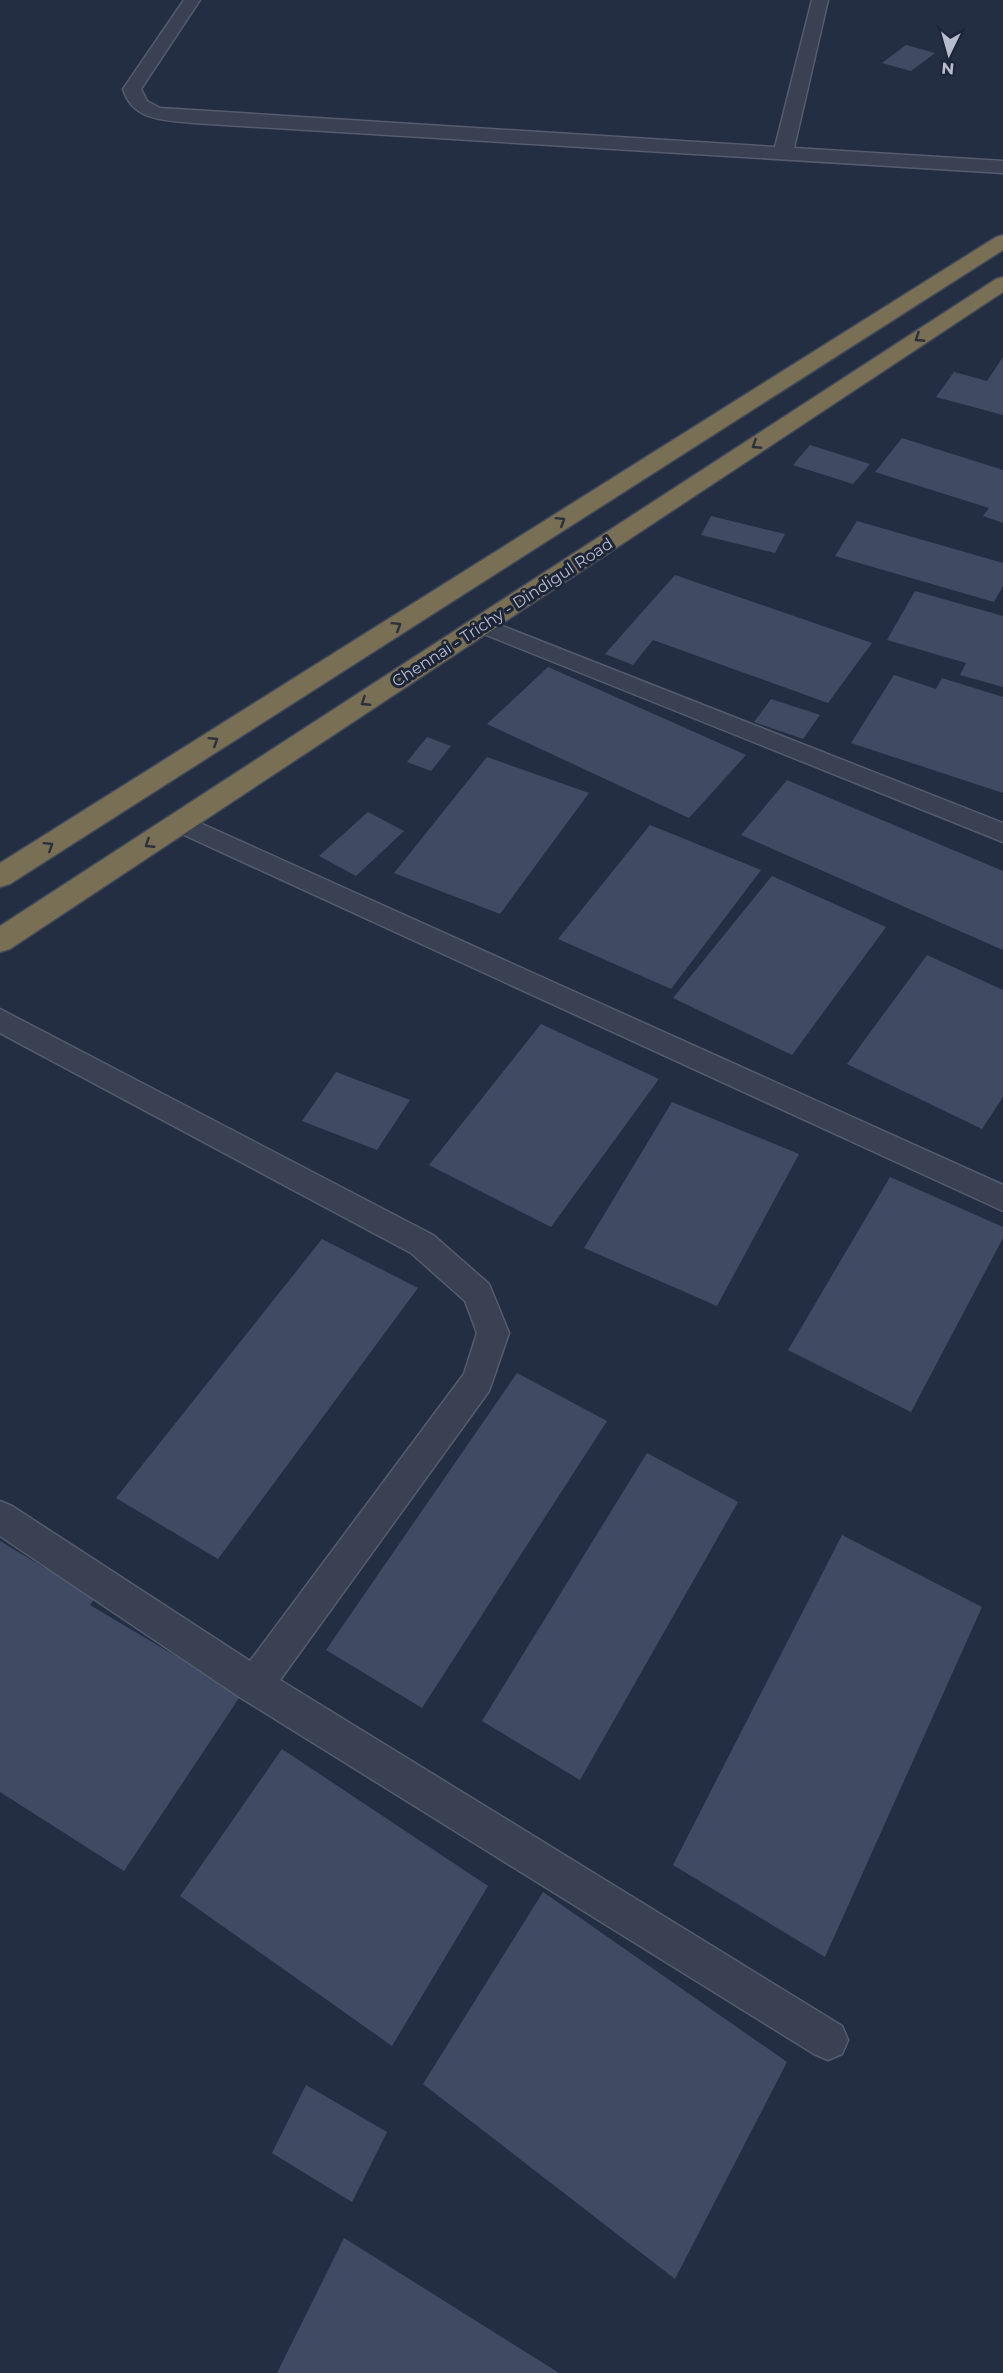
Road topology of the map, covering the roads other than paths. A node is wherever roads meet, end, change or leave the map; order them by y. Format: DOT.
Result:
graph roads {
  1 [pos="192,0"];
  2 [pos="820,0"];
  3 [pos="783,154"];
  4 [pos="1003,167"];
  5 [pos="1003,241"];
  6 [pos="1003,283"];
  7 [pos="922,293"];
  8 [pos="962,310"];
  9 [pos="482,625"];
  10 [pos="180,823"];
  11 [pos="1003,833"];
  12 [pos="0,877"];
  13 [pos="0,941"];
  14 [pos="0,1020"];
  15 [pos="1003,1198"];
  16 [pos="0,1518"];
  17 [pos="254,1685"];
  18 [pos="828,2040"];
  1 -- 3 [label="street"];
  2 -- 3 [label="street"];
  3 -- 4 [label="street"];
  5 -- 7 [label="highway"];
  6 -- 8 [label="highway, Chennai - Trichy - Dindigul Road"];
  7 -- 8 [label="highway"];
  12 -- 7 [label="highway, one-way"];
  8 -- 9 [label="highway, Chennai - Trichy - Dindigul Road, one-way"];
  9 -- 10 [label="highway, Chennai - Trichy - Dindigul Road, one-way"];
  9 -- 11 [label="lane"];
  10 -- 13 [label="highway, Chennai - Trichy - Dindigul Road, one-way"];
  10 -- 15 [label="lane"];
  14 -- 17 [label="lane"];
  16 -- 17 [label="lane"];
  17 -- 18 [label="lane"];
}
